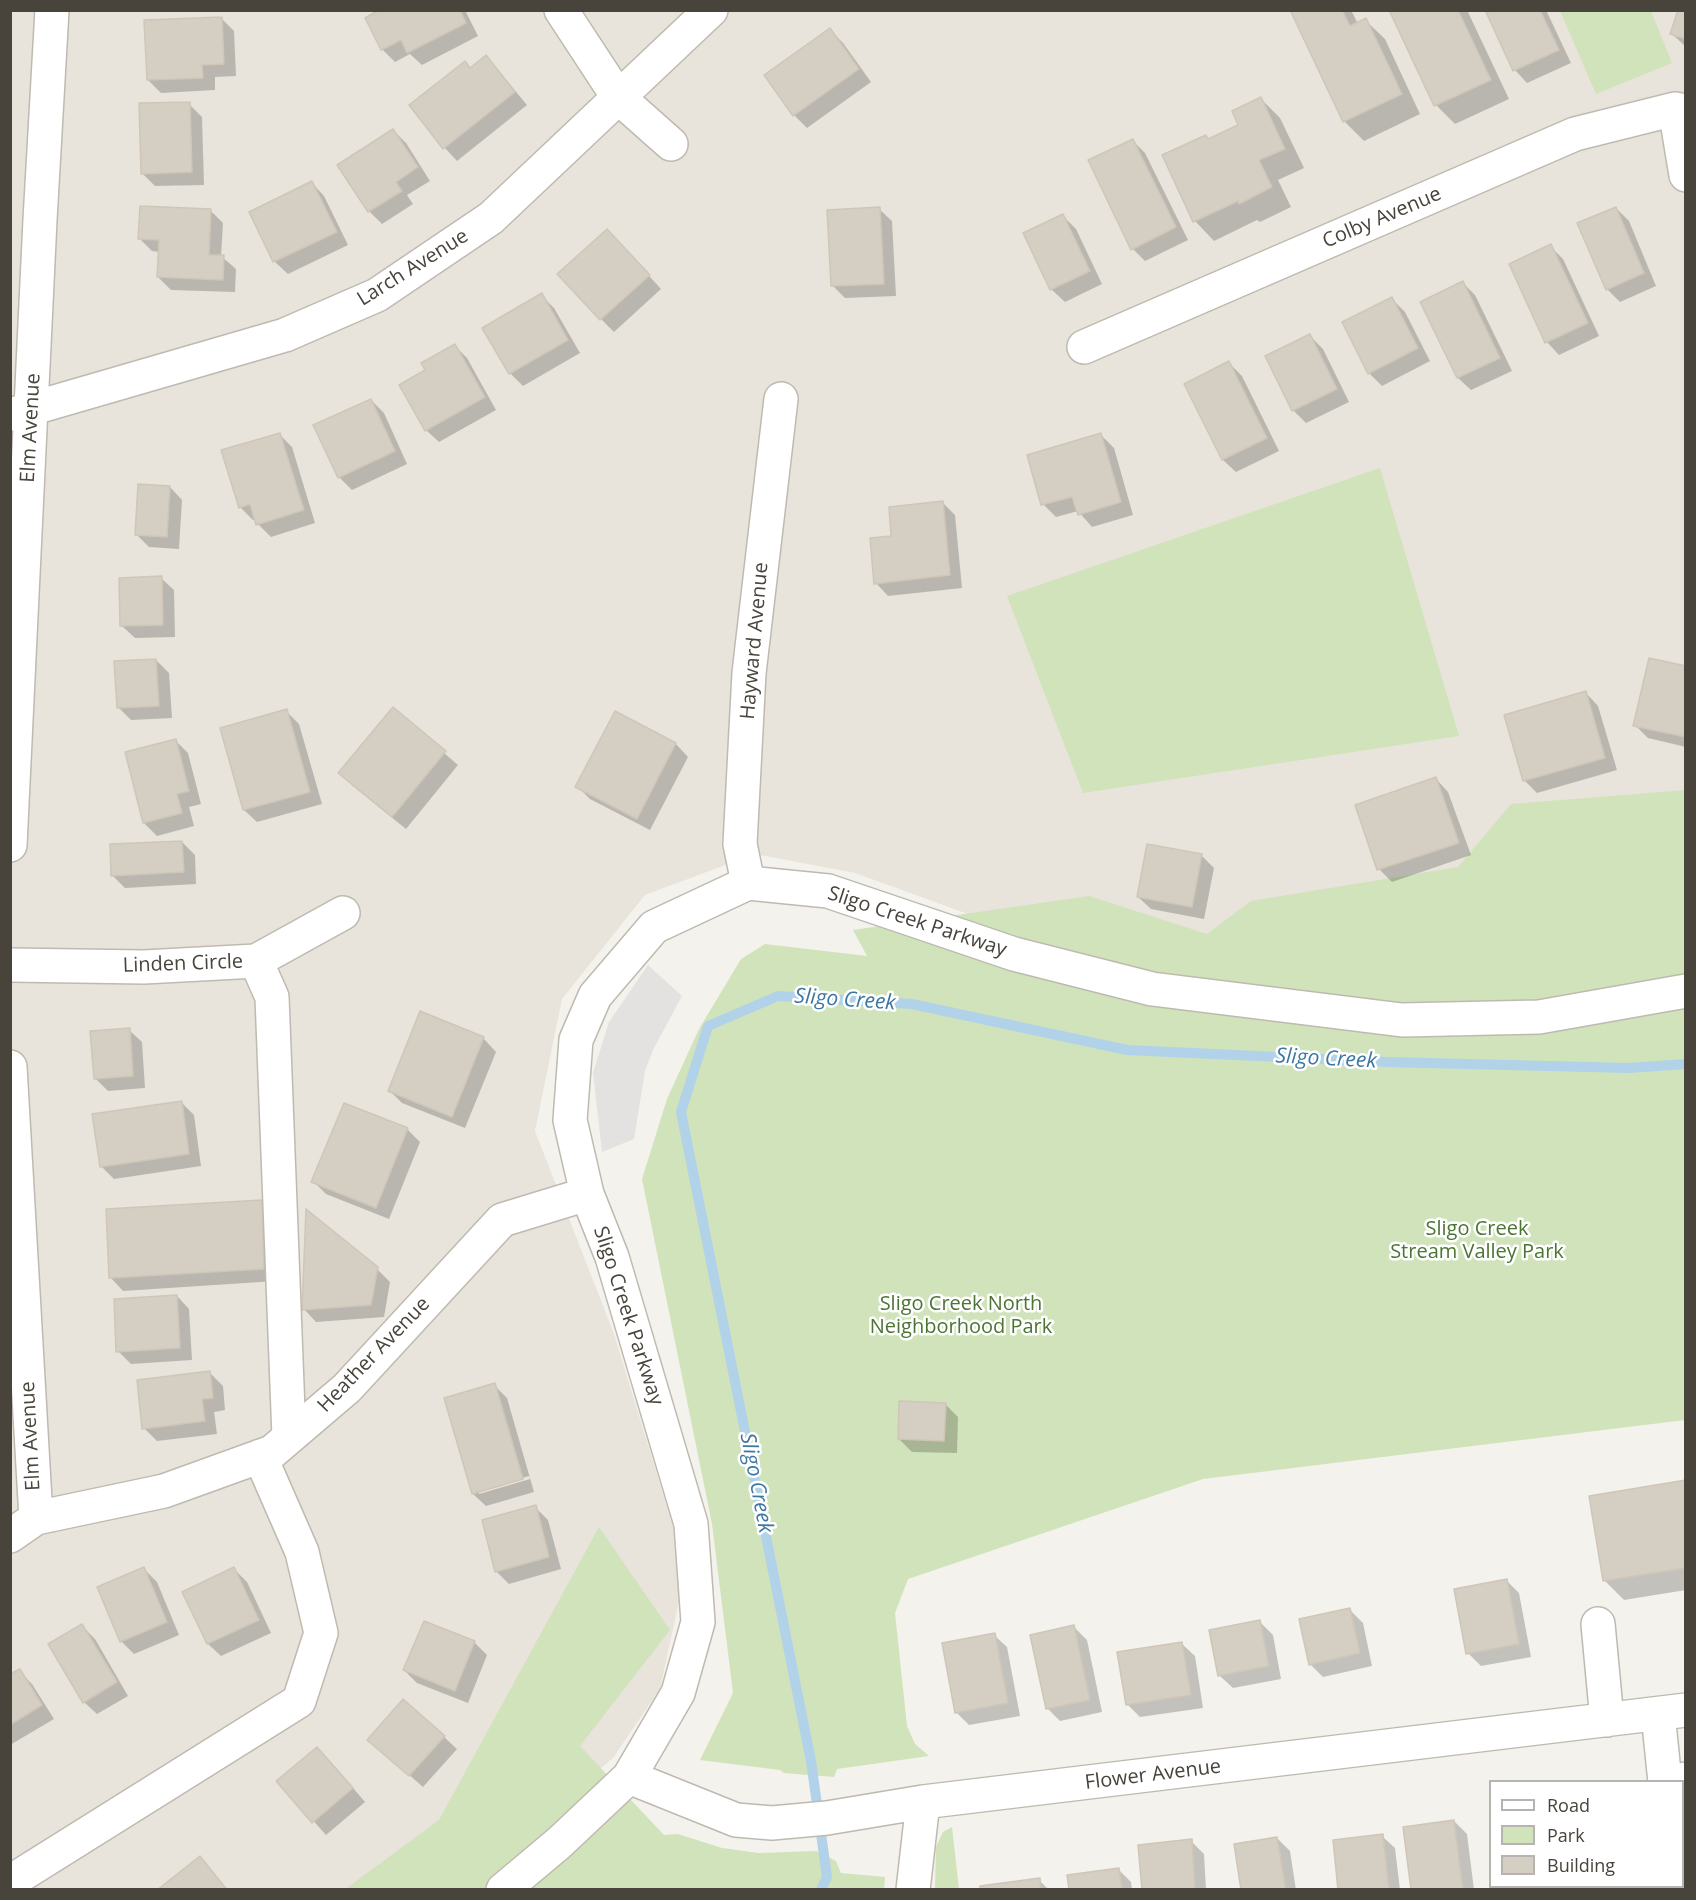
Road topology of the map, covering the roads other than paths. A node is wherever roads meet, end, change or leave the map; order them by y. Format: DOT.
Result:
graph roads {
  1 [pos="52,10"];
  2 [pos="561,10"];
  3 [pos="711,10"];
  4 [pos="618,97"];
  5 [pos="1680,110"];
  6 [pos="671,144"];
  7 [pos="1686,175"];
  8 [pos="1084,347"];
  9 [pos="781,399"];
  10 [pos="21,412"];
  11 [pos="10,845"];
  12 [pos="748,883"];
  13 [pos="343,913"];
  14 [pos="256,961"];
  15 [pos="10,964"];
  16 [pos="1686,991"];
  17 [pos="10,1067"];
  18 [pos="587,1194"];
  19 [pos="288,1437"];
  20 [pos="260,1456"];
  21 [pos="23,1527"];
  22 [pos="1598,1624"];
  23 [pos="1672,1712"];
  24 [pos="1607,1720"];
  25 [pos="629,1777"];
  26 [pos="1665,1780"];
  27 [pos="923,1802"];
  28 [pos="10,1882"];
  29 [pos="502,1890"];
  30 [pos="913,1890"];
  1 -- 10 [label="street, Elm Avenue"];
  2 -- 4 [label="street"];
  3 -- 4 [label="street, Larch Avenue"];
  4 -- 6 [label="street"];
  4 -- 10 [label="street, Larch Avenue"];
  5 -- 7 [label="street"];
  5 -- 8 [label="street, Colby Avenue"];
  9 -- 12 [label="street, Hayward Avenue"];
  10 -- 11 [label="street, Elm Avenue"];
  12 -- 16 [label="street, Sligo Creek Parkway"];
  12 -- 18 [label="street, Sligo Creek Parkway"];
  13 -- 14 [label="street, Linden Circle"];
  14 -- 15 [label="street, Linden Circle"];
  14 -- 19 [label="street"];
  17 -- 21 [label="street, Elm Avenue"];
  18 -- 19 [label="street, Heather Avenue"];
  18 -- 25 [label="street, Sligo Creek Parkway"];
  19 -- 20 [label="street, Heather Avenue"];
  20 -- 21 [label="street, Heather Avenue"];
  20 -- 28 [label="street"];
  22 -- 24 [label="street"];
  23 -- 24 [label="street, Flower Avenue"];
  23 -- 26 [label="street"];
  24 -- 27 [label="street, Flower Avenue"];
  25 -- 27 [label="street, Flower Avenue"];
  25 -- 29 [label="street, Sligo Creek Parkway"];
  27 -- 30 [label="street"];
}
